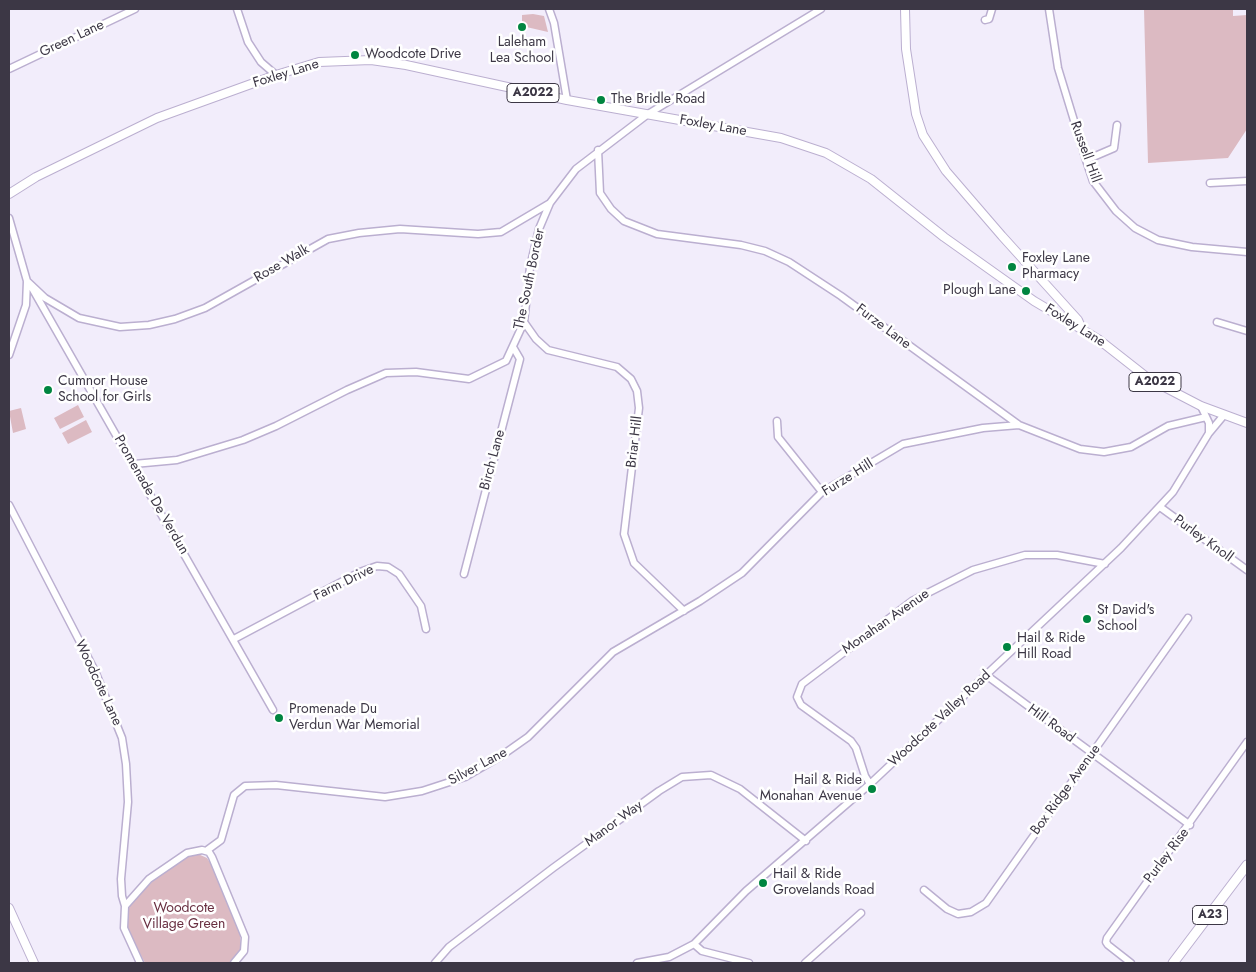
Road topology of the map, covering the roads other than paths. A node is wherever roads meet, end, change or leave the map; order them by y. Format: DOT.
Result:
graph roads {
  1 [pos="135,9"];
  2 [pos="237,9"];
  3 [pos="550,9"];
  4 [pos="821,9"];
  5 [pos="905,9"];
  6 [pos="992,9"];
  7 [pos="1049,9"];
  8 [pos="985,20"];
  9 [pos="9,69"];
  10 [pos="276,75"];
  11 [pos="567,100"];
  12 [pos="648,114"];
  13 [pos="1117,125"];
  14 [pos="598,150"];
  15 [pos="1086,160"];
  16 [pos="1247,182"];
  17 [pos="1210,183"];
  18 [pos="9,194"];
  19 [pos="550,203"];
  20 [pos="9,218"];
  21 [pos="1247,252"];
  22 [pos="28,280"];
  23 [pos="524,322"];
  24 [pos="1217,322"];
  25 [pos="1082,330"];
  26 [pos="1247,331"];
  27 [pos="513,347"];
  28 [pos="9,355"];
  29 [pos="1201,406"];
  30 [pos="1224,415"];
  31 [pos="1206,417"];
  32 [pos="777,421"];
  33 [pos="1247,423"];
  34 [pos="1019,426"];
  35 [pos="1209,433"];
  36 [pos="134,464"];
  37 [pos="822,492"];
  38 [pos="9,505"];
  39 [pos="1160,507"];
  40 [pos="1105,564"];
  41 [pos="1247,570"];
  42 [pos="464,574"];
  43 [pos="684,611"];
  44 [pos="1188,618"];
  45 [pos="426,629"];
  46 [pos="234,639"];
  47 [pos="986,675"];
  48 [pos="273,710"];
  49 [pos="1247,742"];
  50 [pos="1093,754"];
  51 [pos="870,784"];
  52 [pos="1190,825"];
  53 [pos="806,841"];
  54 [pos="206,851"];
  55 [pos="1247,865"];
  56 [pos="924,890"];
  57 [pos="125,906"];
  58 [pos="9,908"];
  59 [pos="861,913"];
  60 [pos="694,944"];
  61 [pos="669,960"];
  62 [pos="34,963"];
  63 [pos="140,963"];
  64 [pos="234,963"];
  65 [pos="434,963"];
  66 [pos="637,963"];
  67 [pos="749,963"];
  68 [pos="805,963"];
  69 [pos="1131,963"];
  70 [pos="1172,963"];
  1 -- 9 [label="street, Green Lane"];
  2 -- 10 [label="street"];
  3 -- 11 [label="street"];
  4 -- 12 [label="street"];
  5 -- 25 [label="main road"];
  6 -- 8 [label="street"];
  7 -- 15 [label="street, Russell Hill"];
  10 -- 11 [label="main road, Foxley Lane / A2022"];
  10 -- 18 [label="main road, Foxley Lane / A2022"];
  11 -- 12 [label="main road, Foxley Lane / A2022"];
  12 -- 14 [label="street, The South Border"];
  12 -- 25 [label="main road, Foxley Lane / A2022"];
  13 -- 15 [label="street"];
  14 -- 19 [label="street, The South Border"];
  14 -- 34 [label="street, Furze Lane"];
  15 -- 21 [label="street, Russell Hill"];
  16 -- 17 [label="street"];
  19 -- 22 [label="street, Rose Walk"];
  19 -- 23 [label="street, The South Border"];
  20 -- 22 [label="street"];
  22 -- 28 [label="street"];
  22 -- 36 [label="street, Promenade De Verdun"];
  23 -- 27 [label="street, The South Border"];
  23 -- 43 [label="street, Briar Hill"];
  24 -- 26 [label="street"];
  25 -- 29 [label="main road, Foxley Lane / A2022"];
  27 -- 36 [label="street, The South Border"];
  27 -- 42 [label="street, Birch Lane"];
  29 -- 30 [label="main road, Foxley Lane / A2022"];
  29 -- 31 [label="street"];
  30 -- 33 [label="main road, Foxley Lane / A2022"];
  30 -- 35 [label="street, Woodcote Valley Road"];
  31 -- 34 [label="street, Furze Lane"];
  31 -- 35 [label="street"];
  32 -- 37 [label="street"];
  34 -- 37 [label="street, Furze Hill"];
  35 -- 39 [label="street, Woodcote Valley Road"];
  36 -- 46 [label="street, Promenade De Verdun"];
  37 -- 43 [label="street, Furze Hill"];
  38 -- 57 [label="street, Woodcote Lane"];
  39 -- 40 [label="street, Woodcote Valley Road"];
  39 -- 41 [label="street, Purley Knoll"];
  40 -- 47 [label="street, Woodcote Valley Road"];
  40 -- 51 [label="street, Monahan Avenue"];
  43 -- 54 [label="street, Silver Lane"];
  44 -- 50 [label="street, Box Ridge Avenue"];
  45 -- 46 [label="street, Farm Drive"];
  46 -- 48 [label="street, Promenade De Verdun"];
  47 -- 50 [label="street, Hill Road"];
  47 -- 51 [label="street, Woodcote Valley Road"];
  49 -- 52 [label="street, Purley Rise"];
  50 -- 52 [label="street, Hill Road"];
  50 -- 56 [label="street, Box Ridge Avenue"];
  51 -- 53 [label="street, Woodcote Valley Road"];
  52 -- 69 [label="street, Purley Rise"];
  53 -- 60 [label="street, Woodcote Valley Road"];
  53 -- 65 [label="street, Manor Way"];
  54 -- 57 [label="street"];
  54 -- 64 [label="street"];
  55 -- 70 [label="highway, A23"];
  57 -- 63 [label="street, Woodcote Lane"];
  58 -- 62 [label="main road"];
  59 -- 68 [label="street"];
  60 -- 61 [label="street, Woodcote Valley Road"];
  60 -- 67 [label="street"];
  61 -- 66 [label="street, Woodcote Valley Road"];
}
